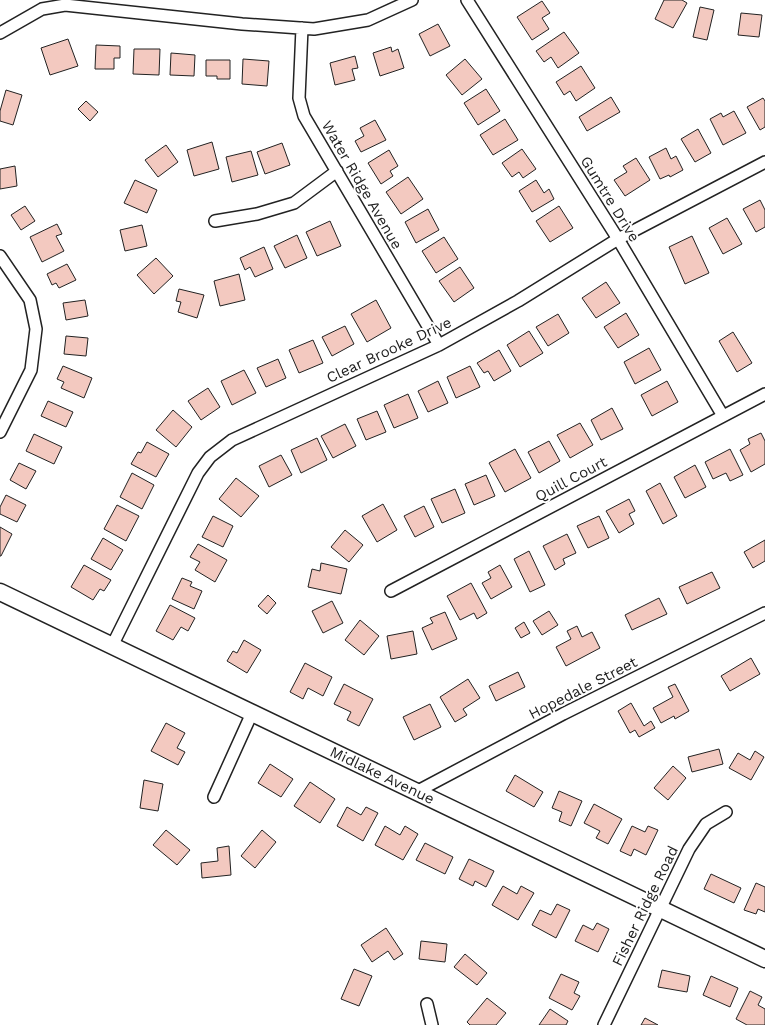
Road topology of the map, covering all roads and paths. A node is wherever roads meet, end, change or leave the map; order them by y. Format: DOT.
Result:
graph roads {
  1 [pos="412,0"];
  2 [pos="467,0"];
  3 [pos="302,28"];
  4 [pos="0,33"];
  5 [pos="765,162"];
  6 [pos="337,171"];
  7 [pos="215,221"];
  8 [pos="618,239"];
  9 [pos="0,256"];
  10 [pos="439,345"];
  11 [pos="765,394"];
  12 [pos="723,416"];
  13 [pos="0,432"];
  14 [pos="391,591"];
  15 [pos="0,592"];
  16 [pos="765,613"];
  17 [pos="112,646"];
  18 [pos="252,713"];
  19 [pos="416,792"];
  20 [pos="214,797"];
  21 [pos="726,812"];
  22 [pos="660,910"];
  23 [pos="765,959"];
  24 [pos="427,1004"];
  25 [pos="432,1025"];
  26 [pos="604,1025"];
  1 -- 3 [label="street"];
  2 -- 8 [label="street, Gumtre Drive"];
  3 -- 4 [label="street"];
  3 -- 6 [label="street, Water Ridge Avenue"];
  5 -- 8 [label="street, Clear Brooke Drive"];
  6 -- 7 [label="street"];
  6 -- 10 [label="street, Water Ridge Avenue"];
  8 -- 10 [label="street, Clear Brooke Drive"];
  8 -- 12 [label="street, Gumtre Drive"];
  9 -- 13 [label="street"];
  10 -- 17 [label="street, Clear Brooke Drive"];
  11 -- 12 [label="street, Quill Court"];
  12 -- 14 [label="street, Quill Court"];
  15 -- 17 [label="street, Midlake Avenue"];
  16 -- 19 [label="street, Hopedale Street"];
  17 -- 18 [label="street, Midlake Avenue"];
  18 -- 19 [label="street, Midlake Avenue"];
  18 -- 20 [label="street"];
  19 -- 22 [label="street, Midlake Avenue"];
  21 -- 22 [label="street, Fisher Ridge Road"];
  22 -- 23 [label="street, Midlake Avenue"];
  22 -- 26 [label="street, Fisher Ridge Road"];
  24 -- 25 [label="street"];
}
